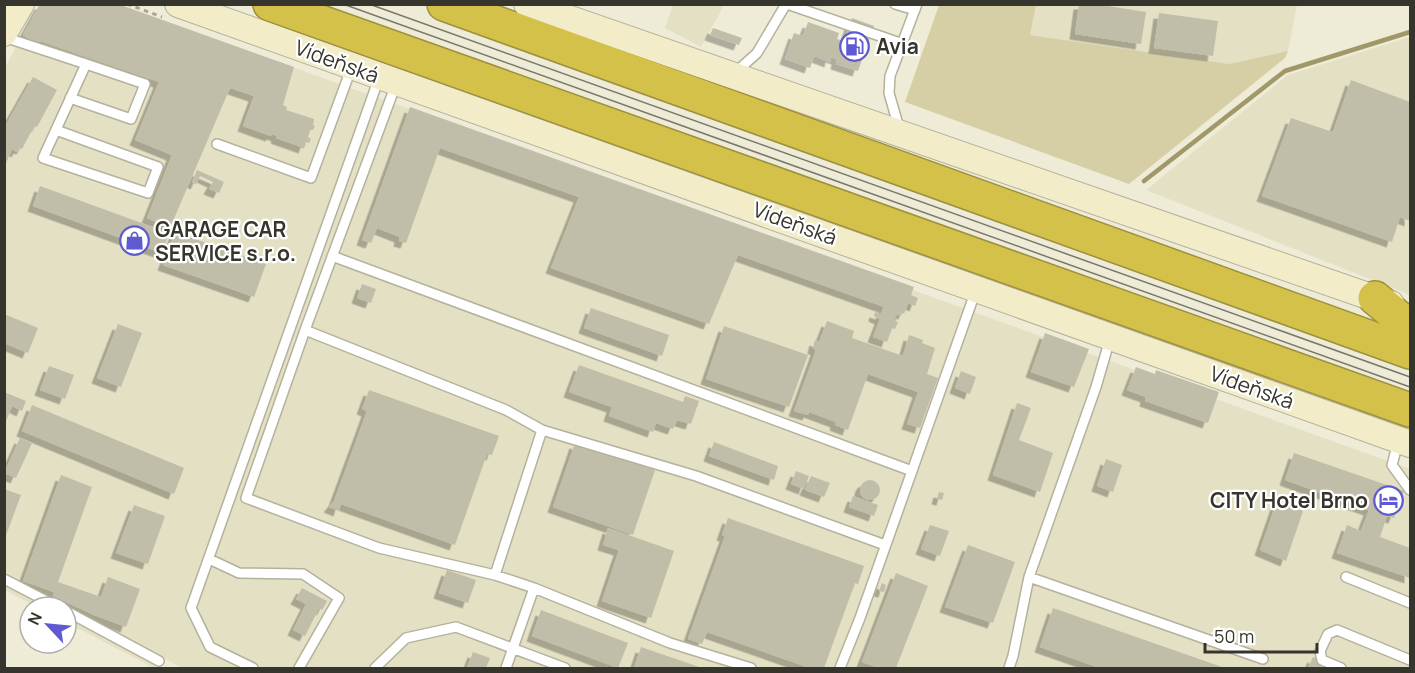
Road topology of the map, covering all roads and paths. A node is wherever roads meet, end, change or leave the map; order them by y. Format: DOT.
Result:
graph roads {
  1 [pos="21,4"];
  2 [pos="178,4"];
  3 [pos="270,4"];
  4 [pos="444,4"];
  5 [pos="527,4"];
  6 [pos="787,4"];
  7 [pos="895,4"];
  8 [pos="916,7"];
  9 [pos="4,35"];
  10 [pos="903,44"];
  11 [pos="86,64"];
  12 [pos="352,66"];
  13 [pos="732,76"];
  14 [pos="388,79"];
  15 [pos="70,98"];
  16 [pos="56,130"];
  17 [pos="900,134"];
  18 [pos="217,144"];
  19 [pos="333,256"];
  20 [pos="977,288"];
  21 [pos="1375,298"];
  22 [pos="1410,312"];
  23 [pos="1410,327"];
  24 [pos="305,330"];
  25 [pos="1111,336"];
  26 [pos="1410,352"];
  27 [pos="542,430"];
  28 [pos="1407,431"];
  29 [pos="912,471"];
  30 [pos="1410,490"];
  31 [pos="885,545"];
  32 [pos="208,559"];
  33 [pos="495,574"];
  34 [pos="1346,576"];
  35 [pos="1029,577"];
  36 [pos="4,579"];
  37 [pos="534,588"];
  38 [pos="35,595"];
  39 [pos="1410,603"];
  40 [pos="78,617"];
  41 [pos="514,648"];
  42 [pos="1263,659"];
  43 [pos="1410,660"];
  44 [pos="159,661"];
  45 [pos="253,669"];
  46 [pos="299,669"];
  47 [pos="375,669"];
  48 [pos="506,669"];
  49 [pos="565,669"];
  50 [pos="751,669"];
  51 [pos="840,669"];
  52 [pos="1009,669"];
  53 [pos="1341,669"];
  1 -- 9 [label="street"];
  2 -- 12 [label="street, Vídeňská"];
  3 -- 28 [label="highway, Vídeňská"];
  4 -- 26 [label="highway"];
  5 -- 13 [label="street"];
  6 -- 10 [label="lane"];
  6 -- 13 [label="lane"];
  7 -- 8 [label="lane"];
  8 -- 10 [label="lane"];
  9 -- 11 [label="lane"];
  10 -- 17 [label="lane"];
  11 -- 15 [label="lane"];
  11 -- 15 [label="lane"];
  12 -- 14 [label="street, Vídeňská"];
  12 -- 18 [label="lane"];
  13 -- 17 [label="street"];
  14 -- 19 [label="lane"];
  14 -- 20 [label="street, Vídeňská"];
  14 -- 32 [label="lane"];
  15 -- 16 [label="lane"];
  16 -- 16 [label="lane"];
  17 -- 21 [label="street"];
  19 -- 24 [label="lane"];
  19 -- 29 [label="lane"];
  20 -- 25 [label="street, Vídeňská"];
  20 -- 29 [label="lane"];
  21 -- 22 [label="street"];
  21 -- 23 [label="highway"];
  24 -- 27 [label="lane"];
  24 -- 33 [label="lane"];
  25 -- 28 [label="street, Vídeňská"];
  25 -- 35 [label="lane"];
  27 -- 31 [label="lane"];
  27 -- 33 [label="lane"];
  28 -- 30 [label="lane"];
  29 -- 31 [label="lane"];
  31 -- 51 [label="lane"];
  32 -- 45 [label="lane"];
  32 -- 46 [label="lane"];
  33 -- 37 [label="lane"];
  34 -- 39 [label="lane"];
  35 -- 42 [label="lane"];
  35 -- 52 [label="lane"];
  36 -- 38 [label="lane"];
  37 -- 41 [label="lane"];
  37 -- 50 [label="lane"];
  40 -- 44 [label="lane"];
  41 -- 47 [label="lane"];
  41 -- 48 [label="lane"];
  41 -- 49 [label="lane"];
  43 -- 53 [label="lane"];
}
